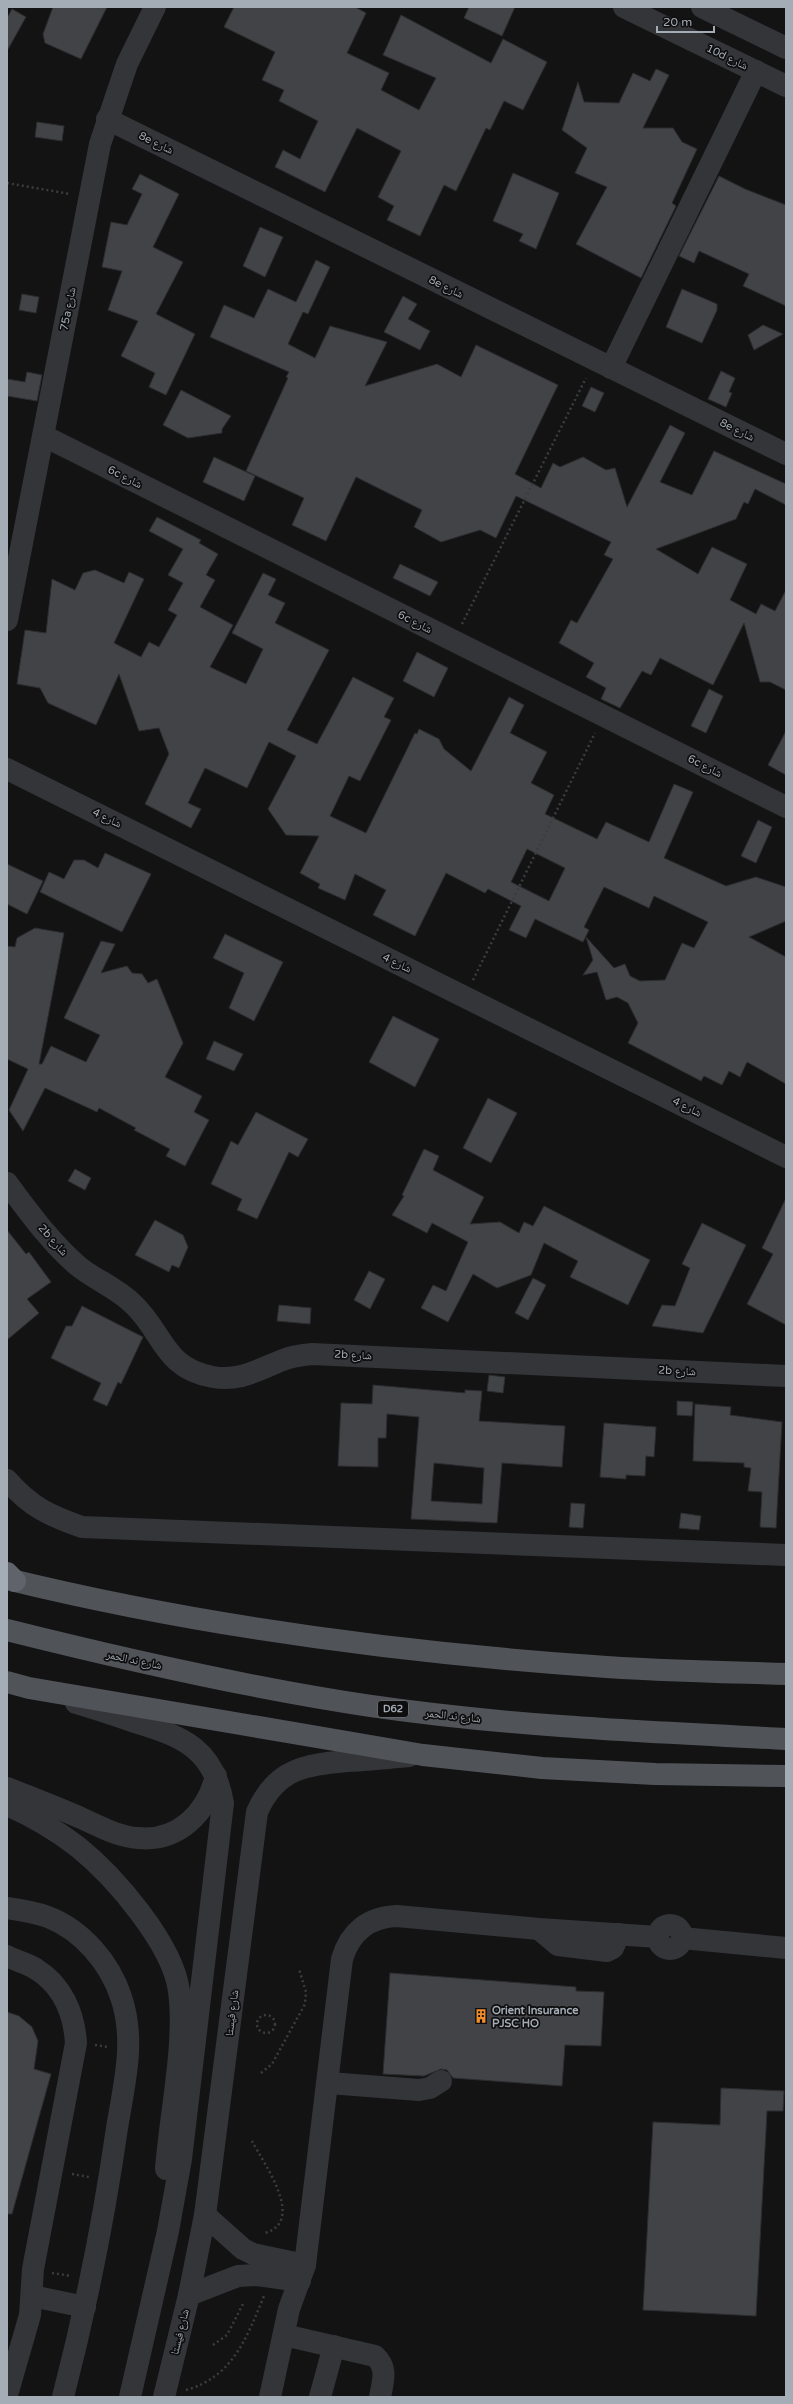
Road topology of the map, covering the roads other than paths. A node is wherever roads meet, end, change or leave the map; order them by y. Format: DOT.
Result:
graph roads {
  1 [pos="155,7"];
  2 [pos="624,7"];
  3 [pos="702,7"];
  4 [pos="786,48"];
  5 [pos="756,71"];
  6 [pos="786,86"];
  7 [pos="107,119"];
  8 [pos="603,364"];
  9 [pos="44,436"];
  10 [pos="786,454"];
  11 [pos="7,620"];
  12 [pos="7,769"];
  13 [pos="786,807"];
  14 [pos="786,1157"];
  15 [pos="7,1183"];
  16 [pos="786,1376"];
  17 [pos="7,1480"];
  18 [pos="786,1555"];
  19 [pos="10,1577"];
  20 [pos="7,1630"];
  21 [pos="786,1674"];
  22 [pos="7,1682"];
  23 [pos="29,1688"];
  24 [pos="786,1739"];
  25 [pos="424,1755"];
  26 [pos="216,1776"];
  27 [pos="786,1776"];
  28 [pos="7,1788"];
  29 [pos="7,1805"];
  30 [pos="7,1908"];
  31 [pos="786,1948"];
  32 [pos="7,1956"];
  33 [pos="203,1974"];
  34 [pos="234,2002"];
  35 [pos="441,2081"];
  36 [pos="329,2083"];
  37 [pos="205,2216"];
  38 [pos="168,2231"];
  39 [pos="303,2273"];
  40 [pos="189,2295"];
  41 [pos="32,2296"];
  42 [pos="87,2298"];
  43 [pos="284,2335"];
  44 [pos="334,2346"];
  45 [pos="7,2395"];
  46 [pos="164,2396"];
  47 [pos="62,2397"];
  48 [pos="130,2397"];
  49 [pos="270,2397"];
  50 [pos="320,2397"];
  51 [pos="380,2397"];
  1 -- 7 [label="street, 75a شارع"];
  2 -- 5 [label="street, 10d شارع"];
  3 -- 4 [label="street"];
  5 -- 6 [label="street, 10d شارع"];
  5 -- 8 [label="street"];
  7 -- 8 [label="street, 8e شارع"];
  7 -- 9 [label="street, 75a شارع"];
  8 -- 10 [label="street, 8e شارع"];
  9 -- 11 [label="street, 75a شارع"];
  9 -- 13 [label="street, 6c شارع"];
  12 -- 14 [label="street, شارع 4"];
  15 -- 16 [label="street, 2b شارع"];
  17 -- 18 [label="street"];
  19 -- 21 [label="main road"];
  20 -- 24 [label="main road, شارع ند الحمر / D62"];
  22 -- 23 [label="main road"];
  23 -- 25 [label="main road"];
  23 -- 26 [label="street"];
  25 -- 27 [label="main road"];
  25 -- 34 [label="street, شارع فيستا"];
  26 -- 28 [label="street"];
  26 -- 33 [label="street"];
  29 -- 38 [label="street"];
  30 -- 42 [label="street"];
  31 -- 36 [label="street"];
  32 -- 41 [label="street"];
  33 -- 34 [label="street"];
  33 -- 38 [label="street"];
  34 -- 37 [label="street, شارع فيستا"];
  35 -- 36 [label="street"];
  36 -- 39 [label="street"];
  37 -- 39 [label="street"];
  37 -- 40 [label="street, شارع فيستا"];
  38 -- 48 [label="street"];
  39 -- 40 [label="street"];
  39 -- 43 [label="street"];
  40 -- 46 [label="street, شارع فيستا"];
  41 -- 42 [label="street"];
  41 -- 45 [label="street"];
  42 -- 47 [label="street"];
  43 -- 44 [label="street"];
  43 -- 49 [label="street"];
  44 -- 50 [label="street"];
  44 -- 51 [label="street"];
}
